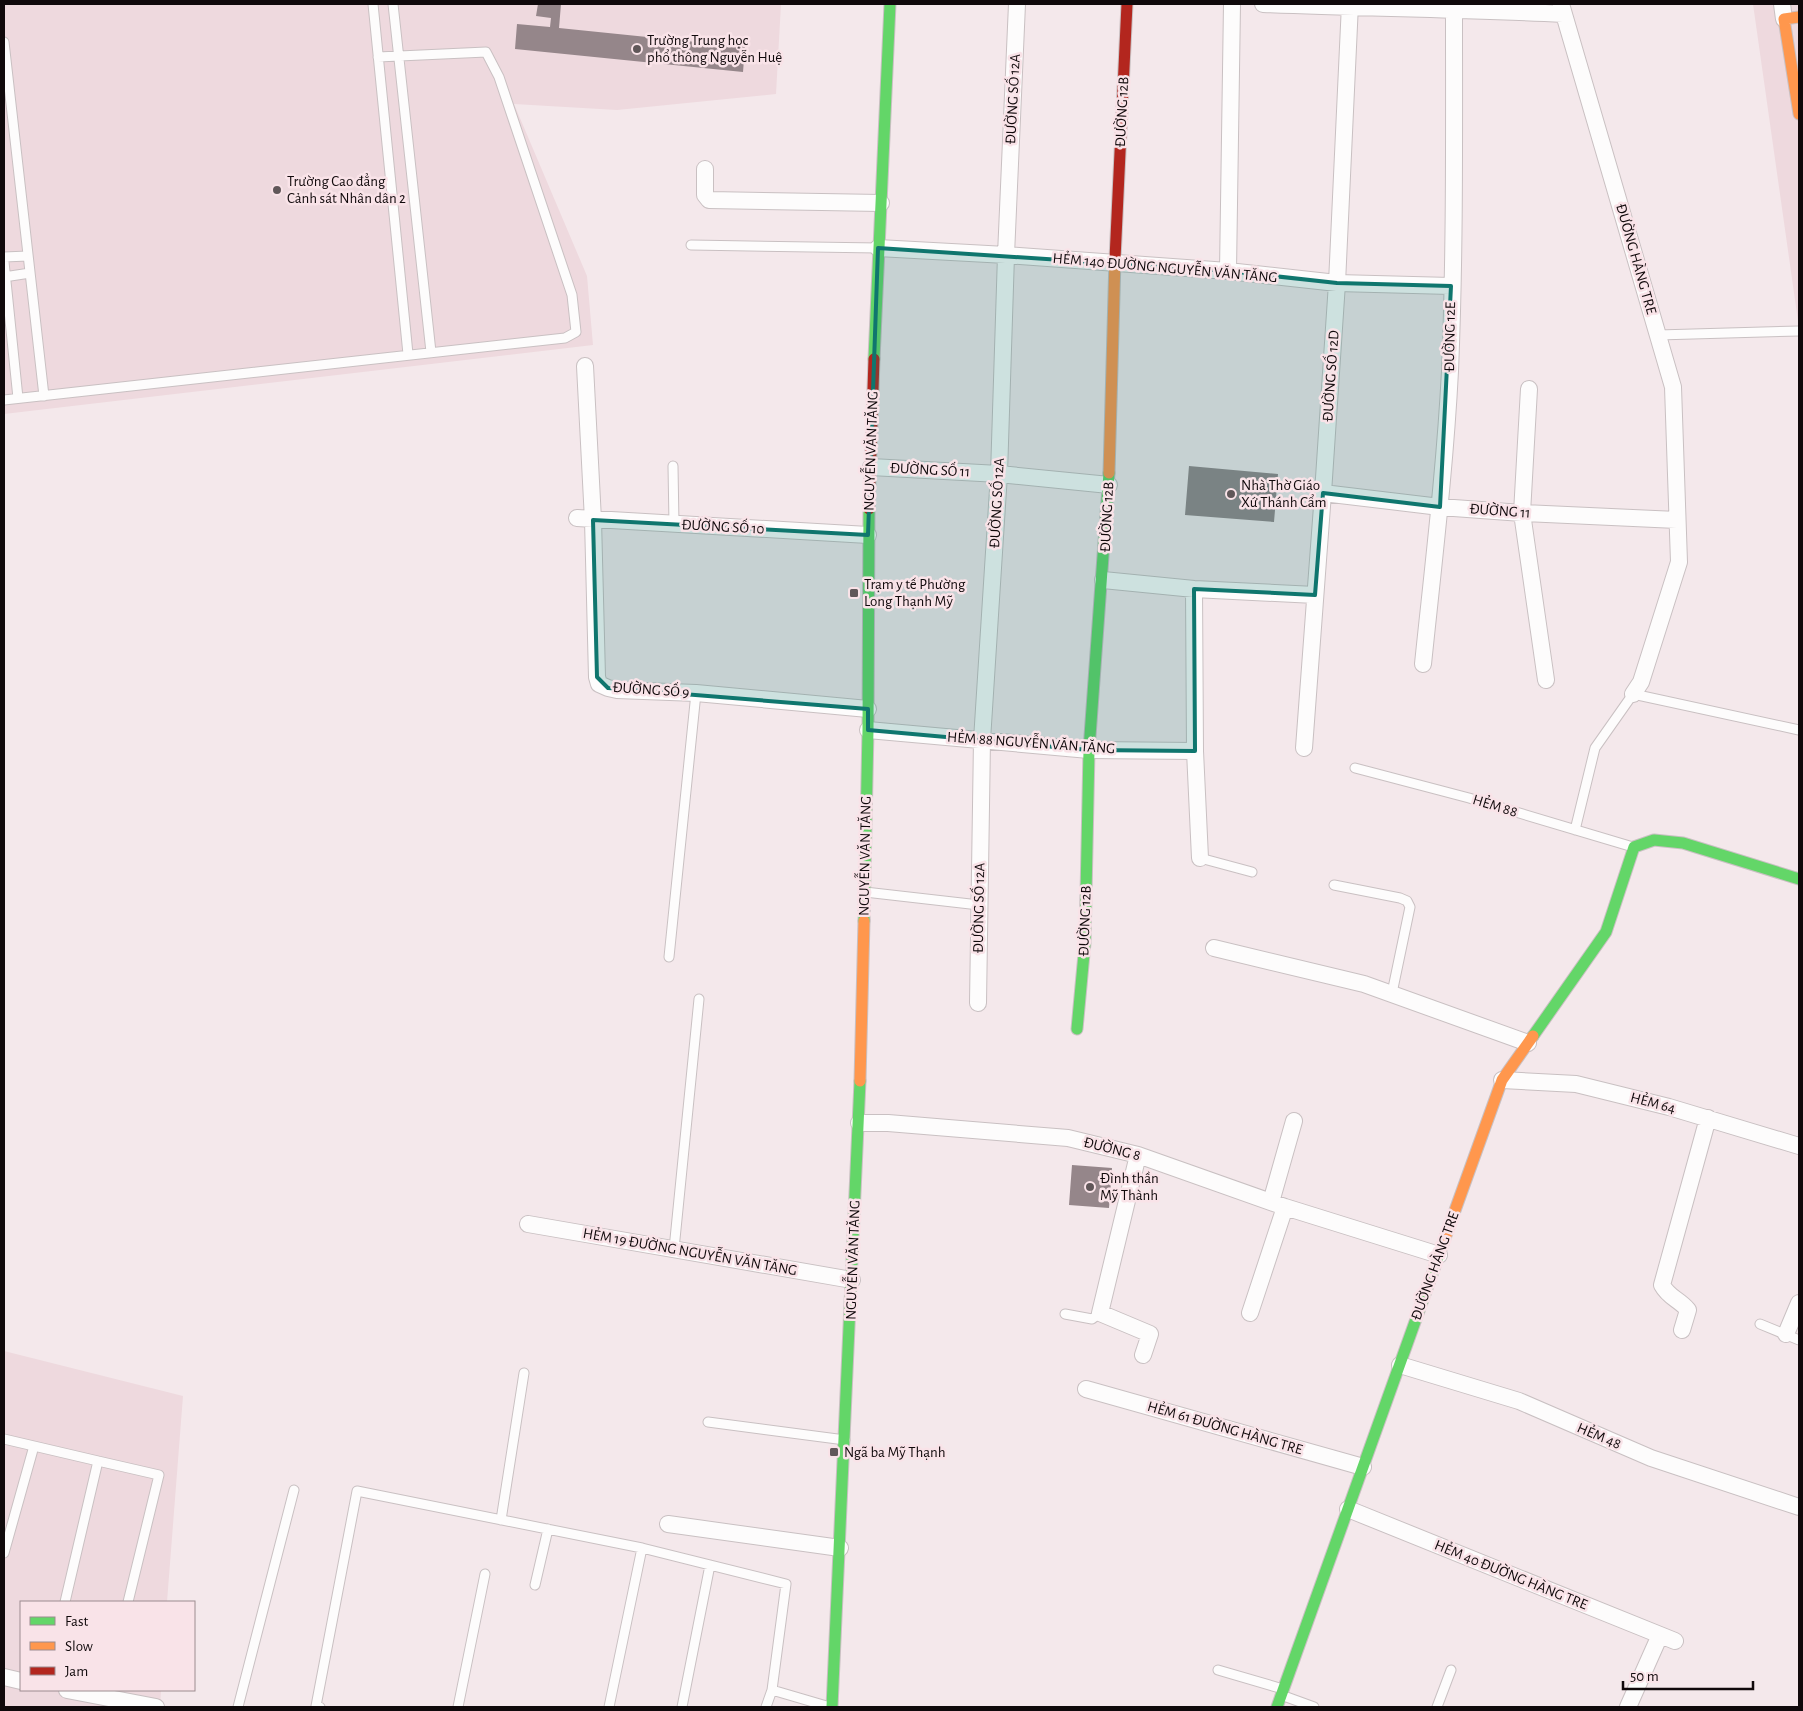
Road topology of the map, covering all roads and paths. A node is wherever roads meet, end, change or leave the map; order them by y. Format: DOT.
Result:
graph roads {
  1 [pos="373,4"];
  2 [pos="393,4"];
  3 [pos="890,4"];
  4 [pos="1017,4"];
  5 [pos="1127,4"];
  6 [pos="1232,4"];
  7 [pos="1263,4"];
  8 [pos="1350,6"];
  9 [pos="1476,7"];
  10 [pos="1454,9"];
  11 [pos="1562,9"];
  12 [pos="1788,13"];
  13 [pos="4,42"];
  14 [pos="378,57"];
  15 [pos="398,57"];
  16 [pos="7,106"];
  17 [pos="1799,114"];
  18 [pos="14,130"];
  19 [pos="4,131"];
  20 [pos="705,169"];
  21 [pos="881,203"];
  22 [pos="691,245"];
  23 [pos="878,248"];
  24 [pos="1006,255"];
  25 [pos="28,256"];
  26 [pos="4,257"];
  27 [pos="4,262"];
  28 [pos="1115,264"];
  29 [pos="1228,271"];
  30 [pos="30,273"];
  31 [pos="4,276"];
  32 [pos="1336,283"];
  33 [pos="1451,286"];
  34 [pos="1799,331"];
  35 [pos="1658,335"];
  36 [pos="431,352"];
  37 [pos="408,354"];
  38 [pos="585,366"];
  39 [pos="1529,389"];
  40 [pos="44,396"];
  41 [pos="18,398"];
  42 [pos="4,400"];
  43 [pos="673,466"];
  44 [pos="871,468"];
  45 [pos="999,474"];
  46 [pos="1109,485"];
  47 [pos="1323,493"];
  48 [pos="1440,507"];
  49 [pos="1522,513"];
  50 [pos="585,519"];
  51 [pos="1677,520"];
  52 [pos="674,524"];
  53 [pos="868,535"];
  54 [pos="1103,580"];
  55 [pos="1194,590"];
  56 [pos="1316,595"];
  57 [pos="1423,664"];
  58 [pos="1546,680"];
  59 [pos="696,693"];
  60 [pos="1632,694"];
  61 [pos="868,708"];
  62 [pos="868,730"];
  63 [pos="1799,730"];
  64 [pos="982,740"];
  65 [pos="1304,748"];
  66 [pos="1089,750"];
  67 [pos="1195,751"];
  68 [pos="1355,768"];
  69 [pos="1575,830"];
  70 [pos="1634,847"];
  71 [pos="1200,858"];
  72 [pos="1252,872"];
  73 [pos="1799,879"];
  74 [pos="1334,885"];
  75 [pos="864,892"];
  76 [pos="980,905"];
  77 [pos="1214,948"];
  78 [pos="669,957"];
  79 [pos="1392,993"];
  80 [pos="699,999"];
  81 [pos="978,1002"];
  82 [pos="1077,1029"];
  83 [pos="1528,1043"];
  84 [pos="1502,1080"];
  85 [pos="1708,1118"];
  86 [pos="1294,1121"];
  87 [pos="859,1123"];
  88 [pos="1799,1146"];
  89 [pos="1138,1155"];
  90 [pos="1278,1205"];
  91 [pos="528,1224"];
  92 [pos="674,1249"];
  93 [pos="1439,1255"];
  94 [pos="852,1280"];
  95 [pos="1799,1303"];
  96 [pos="1100,1313"];
  97 [pos="1250,1313"];
  98 [pos="1065,1314"];
  99 [pos="1760,1324"];
  100 [pos="1682,1330"];
  101 [pos="1793,1337"];
  102 [pos="1143,1356"];
  103 [pos="1400,1364"];
  104 [pos="524,1372"];
  105 [pos="1086,1388"];
  106 [pos="708,1422"];
  107 [pos="4,1439"];
  108 [pos="845,1440"];
  109 [pos="34,1446"];
  110 [pos="98,1461"];
  111 [pos="1363,1467"];
  112 [pos="294,1490"];
  113 [pos="1799,1507"];
  114 [pos="1348,1509"];
  115 [pos="501,1520"];
  116 [pos="668,1524"];
  117 [pos="548,1529"];
  118 [pos="642,1548"];
  119 [pos="840,1548"];
  120 [pos="4,1553"];
  121 [pos="710,1565"];
  122 [pos="485,1574"];
  123 [pos="536,1585"];
  124 [pos="65,1601"];
  125 [pos="128,1601"];
  126 [pos="1218,1670"];
  127 [pos="1451,1670"];
  128 [pos="4,1677"];
  129 [pos="20,1681"];
  130 [pos="772,1690"];
  131 [pos="77,1691"];
  132 [pos="1282,1692"];
  133 [pos="106,1694"];
  134 [pos="156,1707"];
  135 [pos="238,1707"];
  136 [pos="320,1707"];
  137 [pos="458,1707"];
  138 [pos="609,1707"];
  139 [pos="682,1707"];
  140 [pos="766,1707"];
  141 [pos="832,1707"];
  142 [pos="1277,1707"];
  143 [pos="1314,1707"];
  144 [pos="1437,1707"];
  145 [pos="1628,1707"];
  1 -- 14 [label="lane"];
  2 -- 15 [label="lane"];
  3 -- 21 [label="street, NGUYỄN VĂN TĂNG"];
  4 -- 24 [label="street, ĐƯỜNG SỐ 12A"];
  5 -- 28 [label="street, ĐƯỜNG 12B"];
  6 -- 29 [label="street"];
  7 -- 8 [label="street"];
  8 -- 10 [label="street"];
  8 -- 32 [label="street, ĐƯỜNG SỐ 12D"];
  9 -- 10 [label="street"];
  9 -- 11 [label="street"];
  10 -- 33 [label="street, ĐƯỜNG 12E"];
  11 -- 35 [label="street, ĐƯỜNG HÀNG TRE"];
  12 -- 17 [label="street"];
  13 -- 16 [label="lane"];
  14 -- 15 [label="lane"];
  14 -- 37 [label="lane"];
  15 -- 36 [label="lane"];
  15 -- 36 [label="lane"];
  16 -- 18 [label="lane"];
  18 -- 19 [label="lane"];
  18 -- 25 [label="lane"];
  20 -- 21 [label="street"];
  21 -- 23 [label="street, NGUYỄN VĂN TĂNG"];
  22 -- 23 [label="lane"];
  23 -- 24 [label="street, HẺM 140 ĐƯỜNG NGUYỄN VĂN TĂNG"];
  23 -- 44 [label="street, NGUYỄN VĂN TĂNG"];
  24 -- 28 [label="street, HẺM 140 ĐƯỜNG NGUYỄN VĂN TĂNG"];
  24 -- 45 [label="street, ĐƯỜNG SỐ 12A"];
  25 -- 26 [label="lane"];
  25 -- 30 [label="lane"];
  27 -- 31 [label="lane"];
  28 -- 29 [label="street, HẺM 140 ĐƯỜNG NGUYỄN VĂN TĂNG"];
  28 -- 46 [label="street, ĐƯỜNG 12B"];
  29 -- 32 [label="street, HẺM 140 ĐƯỜNG NGUYỄN VĂN TĂNG"];
  30 -- 31 [label="lane"];
  30 -- 40 [label="lane"];
  31 -- 41 [label="lane"];
  32 -- 33 [label="street, HẺM 140 ĐƯỜNG NGUYỄN VĂN TĂNG"];
  32 -- 47 [label="street, ĐƯỜNG SỐ 12D"];
  33 -- 48 [label="street, ĐƯỜNG 12E"];
  34 -- 35 [label="lane"];
  35 -- 51 [label="street, ĐƯỜNG HÀNG TRE"];
  36 -- 37 [label="lane"];
  37 -- 40 [label="lane"];
  38 -- 50 [label="street"];
  39 -- 49 [label="street"];
  40 -- 41 [label="lane"];
  41 -- 42 [label="lane"];
  43 -- 52 [label="lane"];
  44 -- 45 [label="street, ĐƯỜNG SỐ 11"];
  44 -- 53 [label="street, NGUYỄN VĂN TĂNG"];
  45 -- 46 [label="street, ĐƯỜNG SỐ 11"];
  45 -- 64 [label="street, ĐƯỜNG SỐ 12A"];
  46 -- 54 [label="street, ĐƯỜNG 12B"];
  47 -- 48 [label="street, ĐƯỜNG 11"];
  47 -- 56 [label="street, ĐƯỜNG SỐ 12D"];
  48 -- 49 [label="street, ĐƯỜNG 11"];
  48 -- 57 [label="street, ĐƯỜNG 12E"];
  49 -- 51 [label="street, ĐƯỜNG 11"];
  49 -- 58 [label="street"];
  50 -- 52 [label="street, ĐƯỜNG SỐ 10"];
  50 -- 59 [label="street, ĐƯỜNG SỐ 9"];
  51 -- 60 [label="street, ĐƯỜNG HÀNG TRE"];
  52 -- 53 [label="street, ĐƯỜNG SỐ 10"];
  53 -- 61 [label="street, NGUYỄN VĂN TĂNG"];
  54 -- 55 [label="street"];
  54 -- 66 [label="street, ĐƯỜNG 12B"];
  55 -- 56 [label="street"];
  55 -- 67 [label="street"];
  56 -- 65 [label="street, ĐƯỜNG SỐ 12D"];
  59 -- 61 [label="street, ĐƯỜNG SỐ 9"];
  59 -- 78 [label="lane"];
  60 -- 63 [label="lane"];
  60 -- 69 [label="lane"];
  61 -- 62 [label="street, NGUYỄN VĂN TĂNG"];
  62 -- 64 [label="street, HẺM 88 NGUYỄN VĂN TĂNG"];
  62 -- 75 [label="street, NGUYỄN VĂN TĂNG"];
  64 -- 66 [label="street, HẺM 88 NGUYỄN VĂN TĂNG"];
  64 -- 76 [label="street, ĐƯỜNG SỐ 12A"];
  66 -- 67 [label="street, HẺM 88 NGUYỄN VĂN TĂNG"];
  66 -- 82 [label="street, ĐƯỜNG 12B"];
  67 -- 71 [label="street"];
  68 -- 69 [label="lane, HẺM 88"];
  69 -- 70 [label="lane, HẺM 88"];
  70 -- 73 [label="street"];
  70 -- 83 [label="street, ĐƯỜNG HÀNG TRE"];
  71 -- 72 [label="lane"];
  74 -- 79 [label="lane"];
  75 -- 76 [label="lane"];
  75 -- 87 [label="street, NGUYỄN VĂN TĂNG"];
  76 -- 81 [label="street, ĐƯỜNG SỐ 12A"];
  77 -- 79 [label="street"];
  79 -- 83 [label="street"];
  80 -- 92 [label="lane"];
  83 -- 84 [label="street, ĐƯỜNG HÀNG TRE"];
  84 -- 85 [label="street, HẺM 64"];
  84 -- 93 [label="street, ĐƯỜNG HÀNG TRE"];
  85 -- 88 [label="street, HẺM 64"];
  85 -- 100 [label="street"];
  86 -- 90 [label="street"];
  87 -- 89 [label="street, ĐƯỜNG 8"];
  87 -- 94 [label="street, NGUYỄN VĂN TĂNG"];
  89 -- 90 [label="street, ĐƯỜNG 8"];
  89 -- 96 [label="street"];
  90 -- 93 [label="street, ĐƯỜNG 8"];
  90 -- 97 [label="street"];
  91 -- 92 [label="street, HẺM 19 ĐƯỜNG NGUYỄN VĂN TĂNG"];
  92 -- 94 [label="street, HẺM 19 ĐƯỜNG NGUYỄN VĂN TĂNG"];
  93 -- 103 [label="street, ĐƯỜNG HÀNG TRE"];
  94 -- 108 [label="street, NGUYỄN VĂN TĂNG"];
  95 -- 101 [label="street"];
  96 -- 98 [label="lane"];
  96 -- 102 [label="street"];
  99 -- 101 [label="lane"];
  103 -- 111 [label="street, ĐƯỜNG HÀNG TRE"];
  103 -- 113 [label="street, HẺM 48"];
  104 -- 115 [label="lane"];
  105 -- 111 [label="street, HẺM 61 ĐƯỜNG HÀNG TRE"];
  106 -- 108 [label="lane"];
  107 -- 109 [label="lane"];
  108 -- 119 [label="street, NGUYỄN VĂN TĂNG"];
  109 -- 110 [label="lane"];
  109 -- 120 [label="lane"];
  110 -- 124 [label="lane"];
  110 -- 125 [label="lane"];
  111 -- 114 [label="street, ĐƯỜNG HÀNG TRE"];
  112 -- 135 [label="lane"];
  114 -- 132 [label="street, ĐƯỜNG HÀNG TRE"];
  114 -- 145 [label="street, HẺM 40 ĐƯỜNG HÀNG TRE"];
  115 -- 117 [label="lane"];
  115 -- 136 [label="lane"];
  116 -- 119 [label="street"];
  117 -- 118 [label="lane"];
  117 -- 123 [label="lane"];
  118 -- 121 [label="lane"];
  118 -- 138 [label="lane"];
  119 -- 141 [label="street, NGUYỄN VĂN TĂNG"];
  121 -- 130 [label="lane"];
  121 -- 139 [label="lane"];
  122 -- 137 [label="lane"];
  126 -- 132 [label="lane"];
  127 -- 144 [label="lane"];
  128 -- 129 [label="street"];
  130 -- 140 [label="lane"];
  130 -- 141 [label="lane"];
  131 -- 133 [label="street"];
  132 -- 142 [label="street, ĐƯỜNG HÀNG TRE"];
  132 -- 143 [label="lane"];
  133 -- 134 [label="street"];
}
